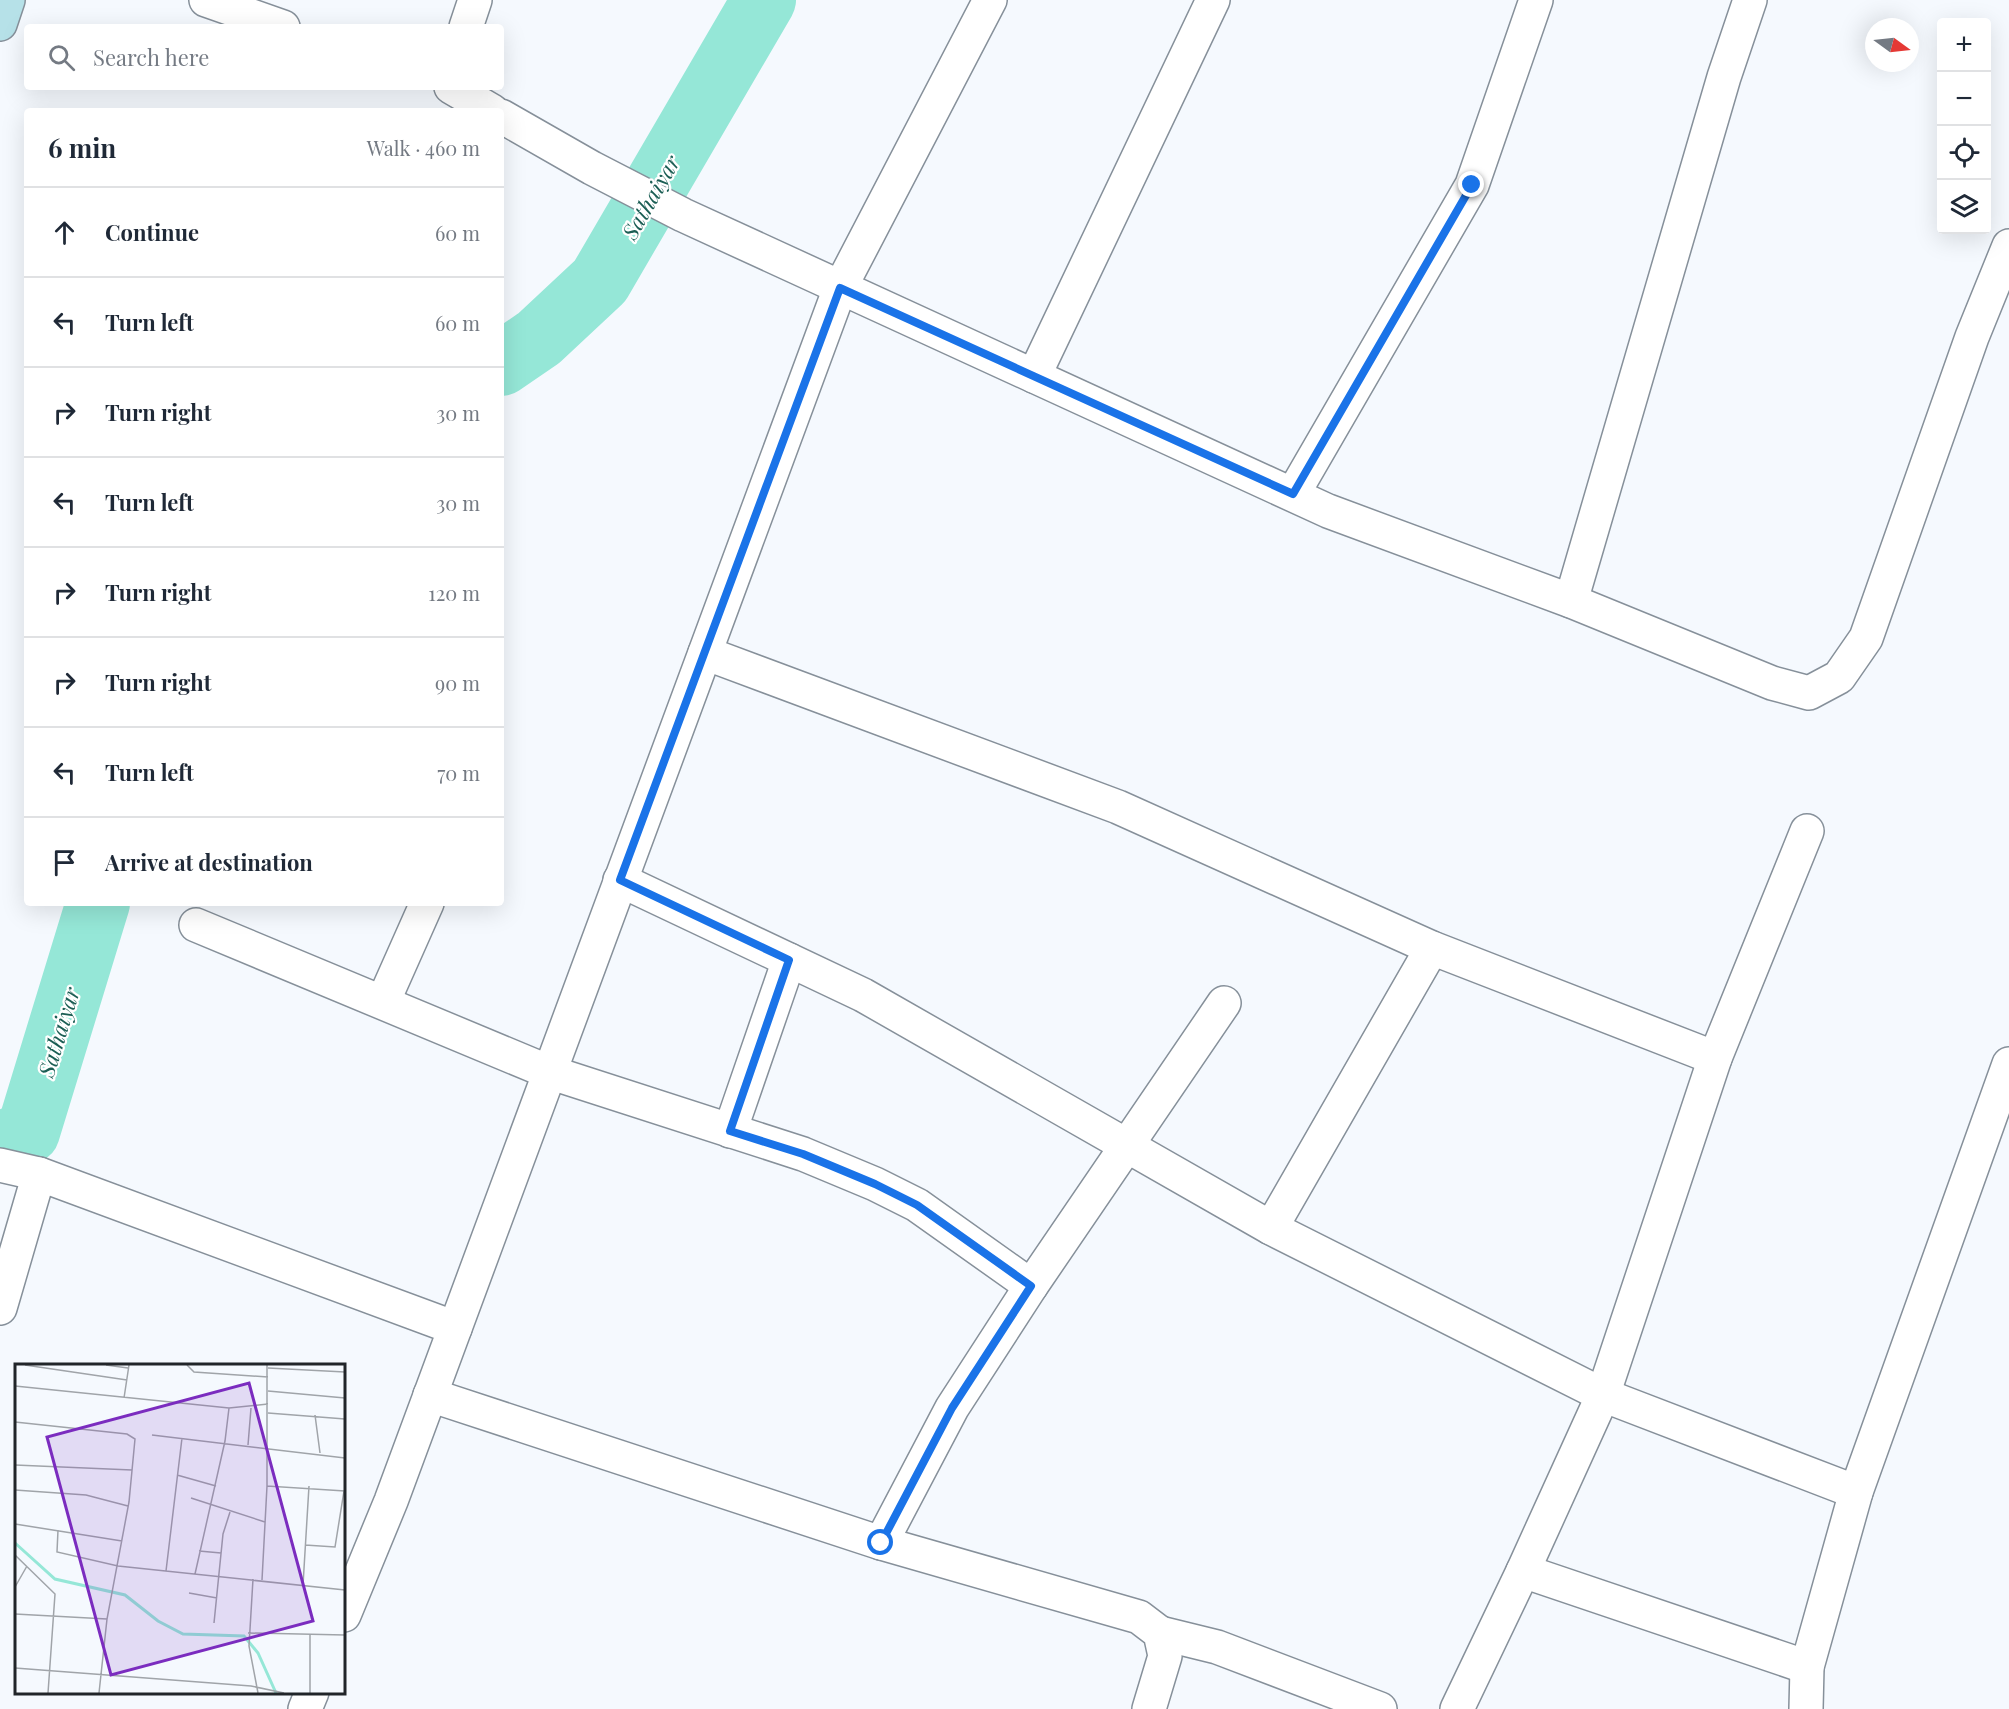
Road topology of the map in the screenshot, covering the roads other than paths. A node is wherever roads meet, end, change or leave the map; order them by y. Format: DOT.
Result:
graph roads {
  1 [pos="8,0"];
  2 [pos="206,0"];
  3 [pos="475,0"];
  4 [pos="990,0"];
  5 [pos="1213,0"];
  6 [pos="1536,0"];
  7 [pos="1750,0"];
  8 [pos="0,24"];
  9 [pos="274,24"];
  10 [pos="467,24"];
  11 [pos="456,90"];
  12 [pos="487,108"];
  13 [pos="504,118"];
  14 [pos="2009,246"];
  15 [pos="840,288"];
  16 [pos="1034,376"];
  17 [pos="1293,494"];
  18 [pos="1571,601"];
  19 [pos="705,653"];
  20 [pos="1807,831"];
  21 [pos="620,880"];
  22 [pos="426,906"];
  23 [pos="196,925"];
  24 [pos="1432,948"];
  25 [pos="789,960"];
  26 [pos="382,1002"];
  27 [pos="1224,1003"];
  28 [pos="1715,1058"];
  29 [pos="2009,1064"];
  30 [pos="549,1072"];
  31 [pos="730,1131"];
  32 [pos="1126,1144"];
  33 [pos="0,1165"];
  34 [pos="39,1174"];
  35 [pos="1271,1228"];
  36 [pos="1031,1286"];
  37 [pos="0,1308"];
  38 [pos="455,1328"];
  39 [pos="430,1395"];
  40 [pos="1603,1395"];
  41 [pos="1856,1492"];
  42 [pos="881,1543"];
  43 [pos="1523,1571"];
  44 [pos="345,1614"];
  45 [pos="1160,1633"];
  46 [pos="1807,1667"];
  47 [pos="1149,1709"];
  48 [pos="1380,1709"];
  49 [pos="1457,1709"];
  50 [pos="1806,1709"];
  1 -- 8 [label="street"];
  2 -- 9 [label="street"];
  3 -- 10 [label="street"];
  4 -- 15 [label="street"];
  5 -- 16 [label="street"];
  6 -- 17 [label="street"];
  7 -- 18 [label="street"];
  11 -- 12 [label="street"];
  13 -- 15 [label="street"];
  14 -- 18 [label="street"];
  15 -- 16 [label="street"];
  15 -- 19 [label="street"];
  16 -- 17 [label="street"];
  17 -- 18 [label="street"];
  19 -- 21 [label="street"];
  19 -- 24 [label="street"];
  20 -- 28 [label="street"];
  21 -- 25 [label="street"];
  21 -- 30 [label="street"];
  22 -- 26 [label="street"];
  23 -- 26 [label="street"];
  24 -- 28 [label="street"];
  24 -- 35 [label="street"];
  25 -- 31 [label="street"];
  25 -- 32 [label="street"];
  26 -- 30 [label="street"];
  27 -- 32 [label="street"];
  28 -- 40 [label="street"];
  29 -- 41 [label="street"];
  30 -- 31 [label="street"];
  30 -- 38 [label="street"];
  31 -- 36 [label="street"];
  32 -- 35 [label="street"];
  32 -- 36 [label="street"];
  33 -- 34 [label="street"];
  34 -- 37 [label="street"];
  34 -- 38 [label="street"];
  35 -- 40 [label="street"];
  36 -- 42 [label="street"];
  38 -- 39 [label="street"];
  39 -- 42 [label="street"];
  39 -- 44 [label="street"];
  40 -- 41 [label="street"];
  40 -- 43 [label="street"];
  41 -- 46 [label="street"];
  42 -- 45 [label="street"];
  43 -- 46 [label="street"];
  43 -- 49 [label="street"];
  45 -- 47 [label="street"];
  45 -- 48 [label="street"];
  46 -- 50 [label="street"];
}
